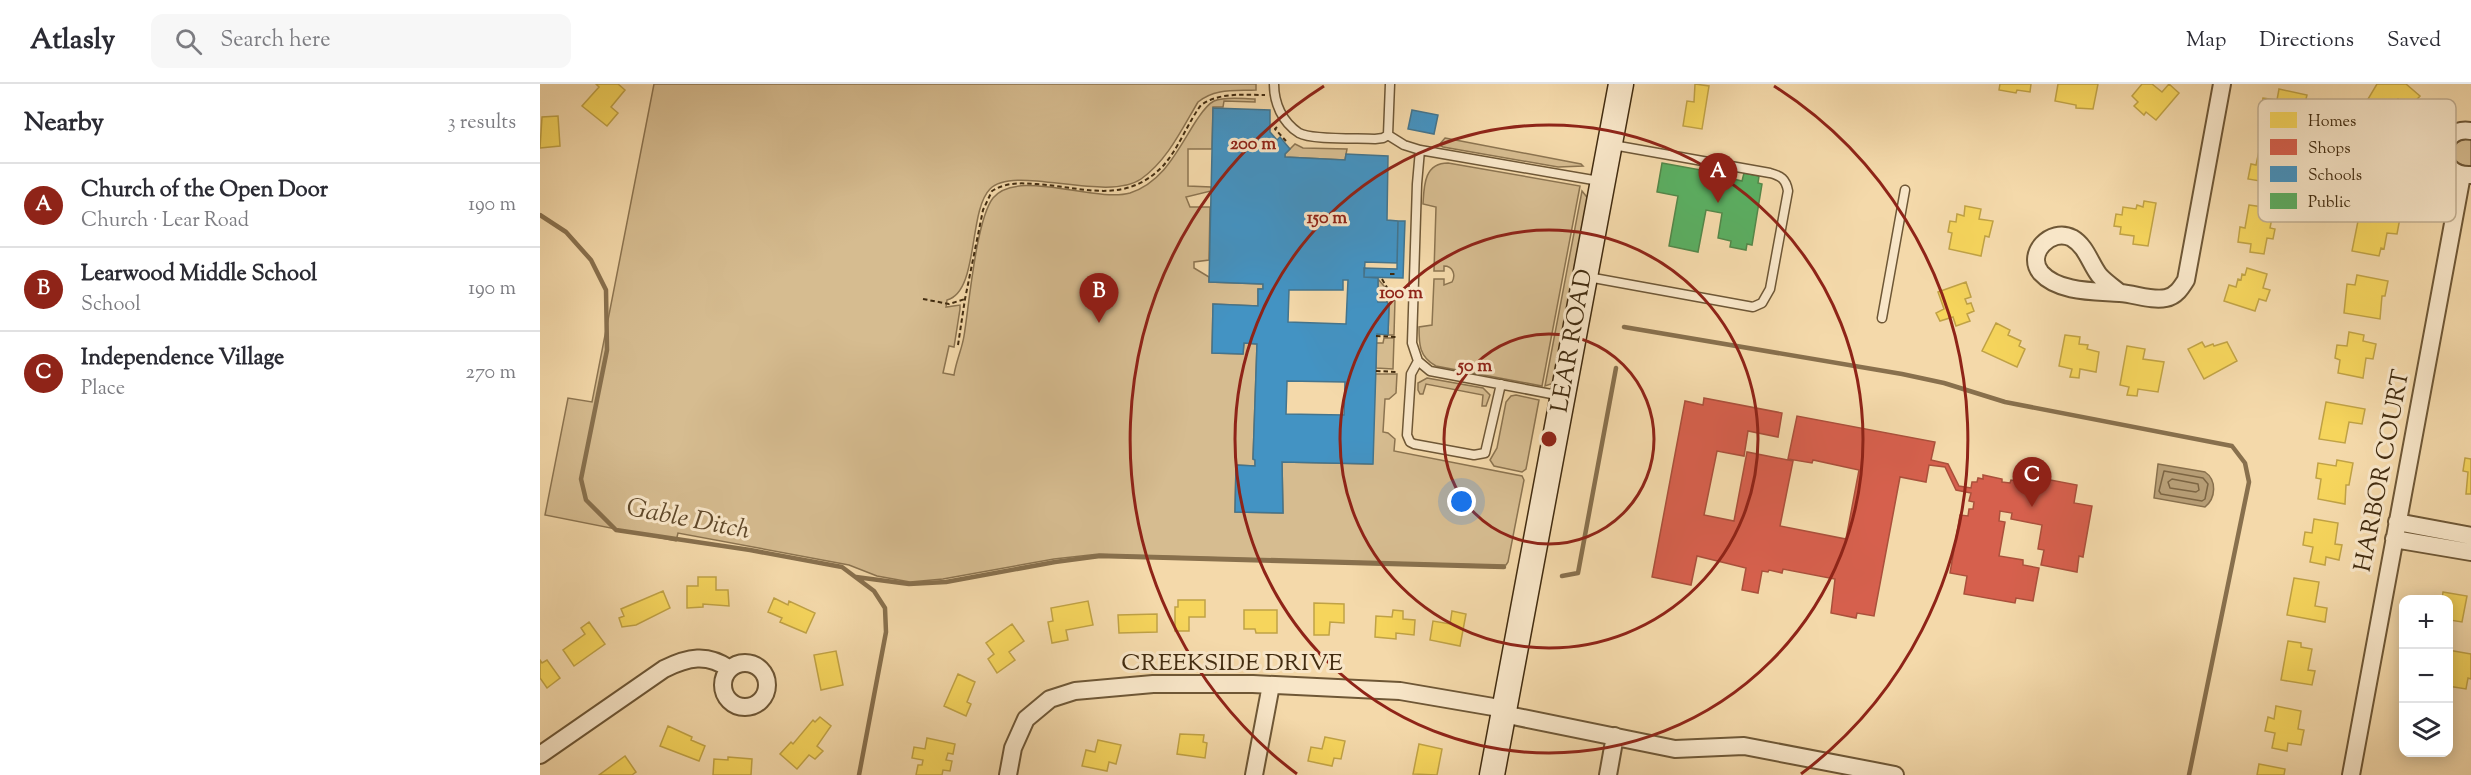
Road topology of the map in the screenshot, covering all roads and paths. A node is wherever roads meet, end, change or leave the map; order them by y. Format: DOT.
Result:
graph roads {
  1 [pos="1274,84"];
  2 [pos="1390,84"];
  3 [pos="1621,84"];
  4 [pos="2222,84"];
  5 [pos="1274,95"];
  6 [pos="2471,131"];
  7 [pos="2456,132"];
  8 [pos="1388,135"];
  9 [pos="1282,136"];
  10 [pos="1286,141"];
  11 [pos="1609,144"];
  12 [pos="1420,150"];
  13 [pos="2466,175"];
  14 [pos="1603,182"];
  15 [pos="1905,190"];
  16 [pos="1390,274"];
  17 [pos="1396,274"];
  18 [pos="1585,277"];
  19 [pos="1382,279"];
  20 [pos="2120,293"];
  21 [pos="1395,296"];
  22 [pos="923,299"];
  23 [pos="965,299"];
  24 [pos="1882,318"];
  25 [pos="1377,336"];
  26 [pos="1398,337"];
  27 [pos="958,345"];
  28 [pos="1418,361"];
  29 [pos="1376,371"];
  30 [pos="1397,372"];
  31 [pos="1501,384"];
  32 [pos="1563,396"];
  33 [pos="2396,530"];
  34 [pos="2471,536"];
  35 [pos="2471,552"];
  36 [pos="730,669"];
  37 [pos="1271,685"];
  38 [pos="1504,711"];
  39 [pos="1615,736"];
  40 [pos="540,755"];
  41 [pos="1008,775"];
  42 [pos="1254,775"];
  43 [pos="1492,775"];
  44 [pos="1608,775"];
  45 [pos="1895,775"];
  46 [pos="2351,775"];
  1 -- 5 [label="lane"];
  2 -- 8 [label="lane"];
  3 -- 11 [label="street, LEAR ROAD"];
  4 -- 20 [label="street"];
  5 -- 8 [label="lane"];
  5 -- 23 [label="path"];
  6 -- 7 [label="street, HARBOR COURT"];
  8 -- 12 [label="lane"];
  9 -- 10 [label="path"];
  11 -- 14 [label="street, LEAR ROAD"];
  11 -- 18 [label="lane"];
  12 -- 14 [label="lane"];
  12 -- 28 [label="lane"];
  13 -- 33 [label="street, HARBOR COURT"];
  14 -- 18 [label="street, LEAR ROAD"];
  15 -- 24 [label="lane"];
  16 -- 17 [label="path"];
  18 -- 32 [label="street, LEAR ROAD"];
  19 -- 21 [label="path"];
  20 -- 20 [label="street"];
  22 -- 23 [label="path"];
  23 -- 27 [label="path"];
  25 -- 26 [label="path"];
  28 -- 31 [label="lane"];
  28 -- 31 [label="lane"];
  29 -- 30 [label="path"];
  31 -- 32 [label="lane"];
  32 -- 38 [label="street, LEAR ROAD"];
  33 -- 34 [label="street"];
  33 -- 35 [label="street"];
  33 -- 46 [label="street, HARBOR COURT"];
  36 -- 40 [label="street"];
  37 -- 38 [label="street, CREEKSIDE DRIVE"];
  37 -- 41 [label="street, CREEKSIDE DRIVE"];
  37 -- 42 [label="street"];
  38 -- 39 [label="street, CREEKSIDE DRIVE"];
  38 -- 43 [label="street, LEAR ROAD"];
  39 -- 44 [label="street"];
  39 -- 45 [label="street, CREEKSIDE DRIVE"];
}
